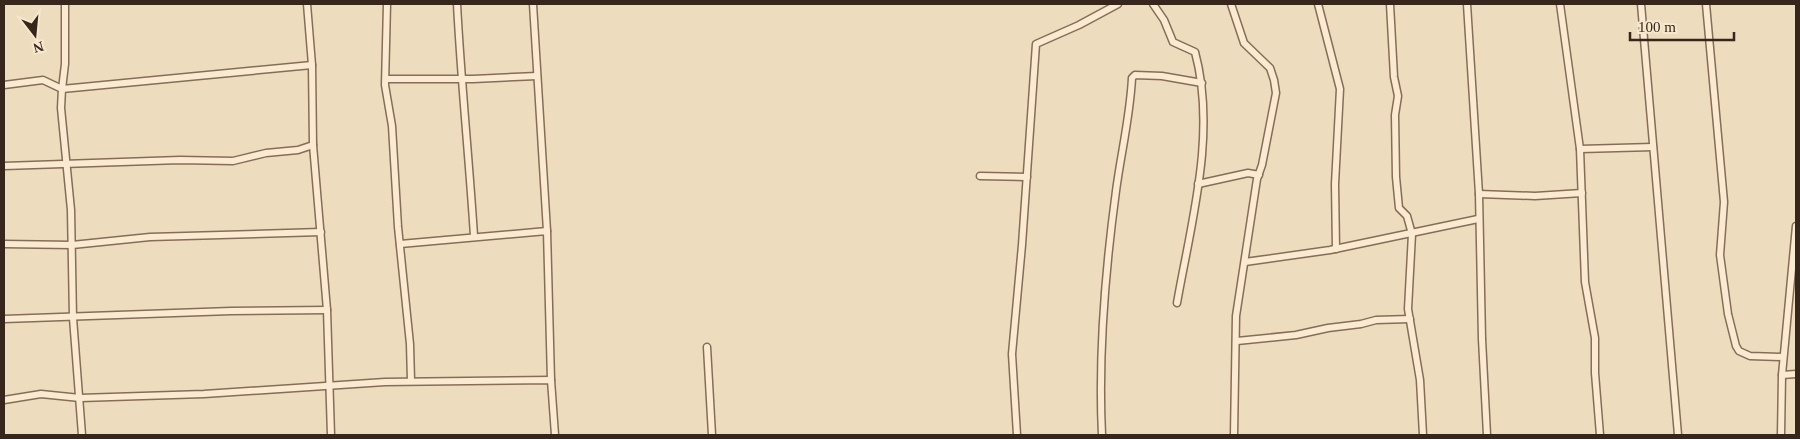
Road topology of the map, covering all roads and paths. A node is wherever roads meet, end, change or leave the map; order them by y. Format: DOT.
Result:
graph roads {
  1 [pos="65,4"];
  2 [pos="307,4"];
  3 [pos="387,4"];
  4 [pos="457,4"];
  5 [pos="533,4"];
  6 [pos="1118,4"];
  7 [pos="1153,4"];
  8 [pos="1231,4"];
  9 [pos="1318,4"];
  10 [pos="1390,4"];
  11 [pos="1466,4"];
  12 [pos="1560,4"];
  13 [pos="1642,4"];
  14 [pos="1706,4"];
  15 [pos="312,65"];
  16 [pos="537,76"];
  17 [pos="386,78"];
  18 [pos="460,79"];
  19 [pos="1202,83"];
  20 [pos="4,85"];
  21 [pos="62,89"];
  22 [pos="313,145"];
  23 [pos="1653,147"];
  24 [pos="1580,149"];
  25 [pos="66,164"];
  26 [pos="4,166"];
  27 [pos="1259,175"];
  28 [pos="980,176"];
  29 [pos="1027,177"];
  30 [pos="1198,184"];
  31 [pos="1582,193"];
  32 [pos="1479,194"];
  33 [pos="1478,219"];
  34 [pos="1796,226"];
  35 [pos="547,231"];
  36 [pos="321,232"];
  37 [pos="1412,234"];
  38 [pos="474,236"];
  39 [pos="4,244"];
  40 [pos="400,244"];
  41 [pos="72,245"];
  42 [pos="1336,249"];
  43 [pos="1245,262"];
  44 [pos="1788,298"];
  45 [pos="1796,298"];
  46 [pos="1177,303"];
  47 [pos="327,310"];
  48 [pos="73,318"];
  49 [pos="4,319"];
  50 [pos="1410,319"];
  51 [pos="1236,340"];
  52 [pos="707,347"];
  53 [pos="1783,357"];
  54 [pos="1796,374"];
  55 [pos="1782,375"];
  56 [pos="551,380"];
  57 [pos="411,381"];
  58 [pos="331,386"];
  59 [pos="80,398"];
  60 [pos="4,400"];
  61 [pos="82,435"];
  62 [pos="331,435"];
  63 [pos="555,435"];
  64 [pos="712,435"];
  65 [pos="1017,435"];
  66 [pos="1102,435"];
  67 [pos="1234,435"];
  68 [pos="1423,435"];
  69 [pos="1487,435"];
  70 [pos="1600,435"];
  71 [pos="1678,435"];
  72 [pos="1782,435"];
  1 -- 21 [label="street"];
  2 -- 15 [label="street"];
  3 -- 17 [label="street"];
  4 -- 18 [label="street"];
  5 -- 16 [label="street"];
  6 -- 29 [label="street"];
  7 -- 19 [label="street"];
  8 -- 27 [label="street"];
  9 -- 42 [label="street"];
  10 -- 37 [label="street"];
  11 -- 32 [label="street"];
  12 -- 24 [label="street"];
  13 -- 23 [label="street"];
  14 -- 53 [label="street"];
  15 -- 21 [label="street"];
  15 -- 22 [label="street"];
  16 -- 18 [label="street"];
  16 -- 35 [label="street"];
  17 -- 18 [label="street"];
  17 -- 40 [label="street"];
  18 -- 38 [label="street"];
  19 -- 30 [label="street"];
  19 -- 66 [label="street"];
  20 -- 21 [label="street"];
  21 -- 25 [label="street"];
  22 -- 25 [label="street"];
  22 -- 36 [label="street"];
  23 -- 24 [label="street"];
  23 -- 71 [label="street"];
  24 -- 31 [label="street"];
  25 -- 26 [label="street"];
  25 -- 41 [label="street"];
  27 -- 30 [label="street"];
  27 -- 43 [label="street"];
  28 -- 29 [label="street"];
  29 -- 65 [label="street"];
  30 -- 46 [label="street"];
  31 -- 32 [label="street"];
  31 -- 70 [label="street"];
  32 -- 33 [label="street"];
  33 -- 37 [label="street"];
  33 -- 69 [label="street"];
  34 -- 44 [label="street"];
  35 -- 38 [label="street"];
  35 -- 56 [label="street"];
  36 -- 41 [label="street"];
  36 -- 47 [label="street"];
  37 -- 42 [label="street"];
  37 -- 50 [label="street"];
  38 -- 40 [label="street"];
  39 -- 41 [label="street"];
  40 -- 57 [label="street"];
  41 -- 48 [label="street"];
  42 -- 43 [label="street"];
  43 -- 51 [label="street"];
  44 -- 45 [label="street"];
  44 -- 53 [label="street"];
  47 -- 48 [label="street"];
  47 -- 58 [label="street"];
  48 -- 49 [label="street"];
  48 -- 59 [label="street"];
  50 -- 51 [label="street"];
  50 -- 68 [label="street"];
  51 -- 67 [label="street"];
  52 -- 64 [label="street"];
  53 -- 55 [label="street"];
  54 -- 55 [label="street"];
  55 -- 72 [label="street"];
  56 -- 57 [label="street"];
  56 -- 63 [label="street"];
  57 -- 58 [label="street"];
  58 -- 59 [label="street"];
  58 -- 62 [label="street"];
  59 -- 60 [label="street"];
  59 -- 61 [label="street"];
}
